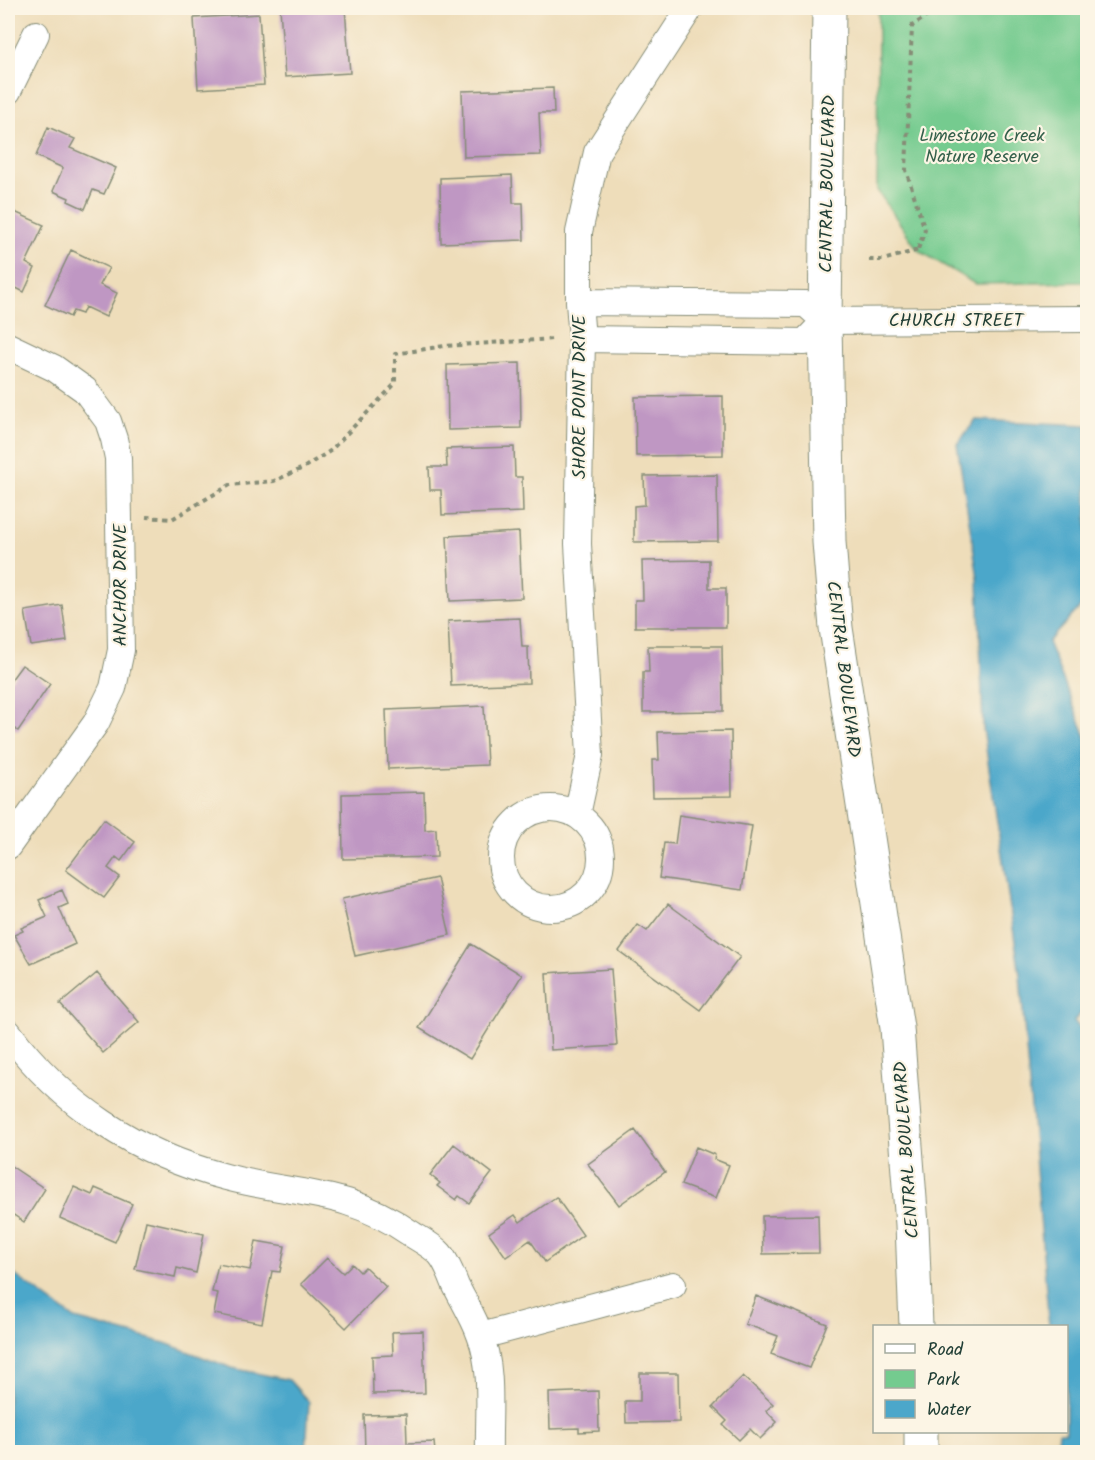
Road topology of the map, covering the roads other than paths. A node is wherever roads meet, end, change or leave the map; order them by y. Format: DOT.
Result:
graph roads {
  1 [pos="690,8"];
  2 [pos="829,8"];
  3 [pos="36,34"];
  4 [pos="8,91"];
  5 [pos="579,302"];
  6 [pos="1088,319"];
  7 [pos="825,321"];
  8 [pos="582,339"];
  9 [pos="8,346"];
  10 [pos="577,815"];
  11 [pos="8,846"];
  12 [pos="8,1032"];
  13 [pos="673,1285"];
  14 [pos="916,1325"];
  15 [pos="481,1336"];
  16 [pos="921,1433"];
  17 [pos="489,1452"];
  18 [pos="921,1452"];
  1 -- 5 [label="street, SHORE POINT DRIVE"];
  2 -- 7 [label="street, CENTRAL BOULEVARD"];
  3 -- 4 [label="street"];
  5 -- 7 [label="street"];
  5 -- 8 [label="street, SHORE POINT DRIVE"];
  6 -- 7 [label="street, CHURCH STREET"];
  7 -- 8 [label="street"];
  7 -- 14 [label="street, CENTRAL BOULEVARD"];
  8 -- 10 [label="street, SHORE POINT DRIVE"];
  9 -- 11 [label="street, ANCHOR DRIVE"];
  12 -- 15 [label="street"];
  13 -- 15 [label="street"];
  15 -- 17 [label="street"];
  16 -- 18 [label="street"];
}
